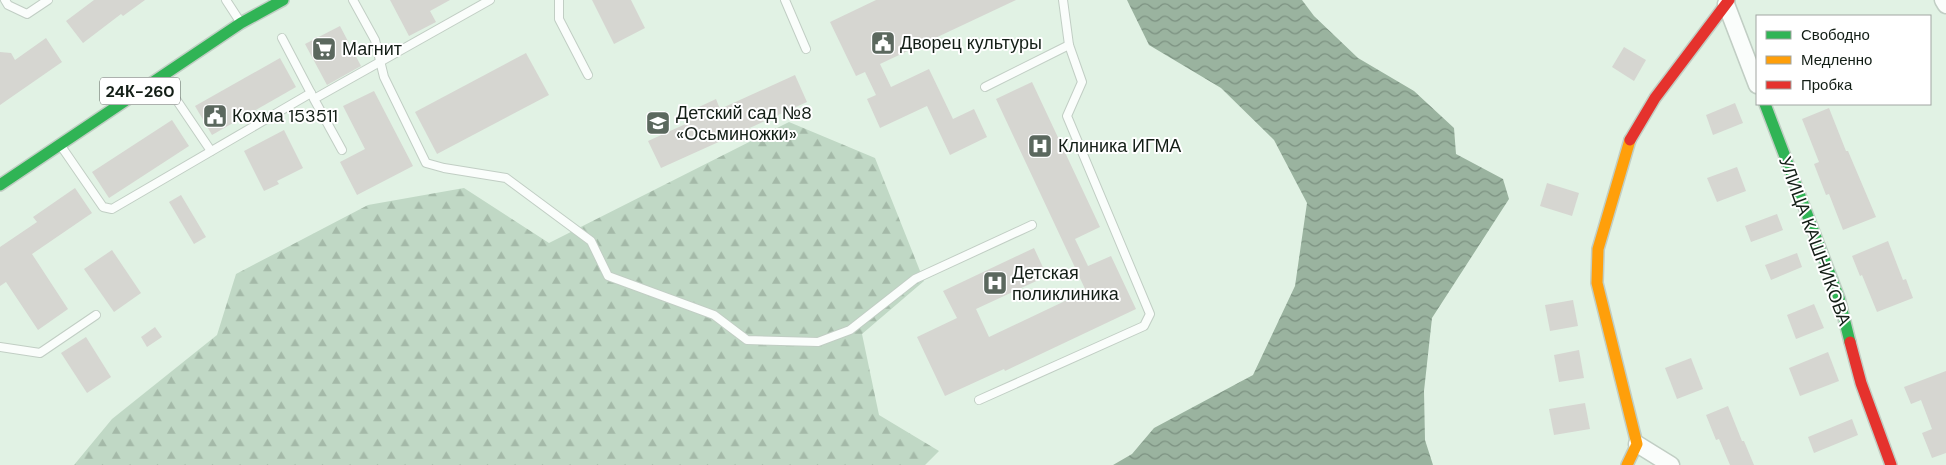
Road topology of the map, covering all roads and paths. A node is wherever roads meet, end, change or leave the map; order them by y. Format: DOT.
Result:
graph roads {
  1 [pos="5,0"];
  2 [pos="48,0"];
  3 [pos="226,0"];
  4 [pos="282,0"];
  5 [pos="353,0"];
  6 [pos="490,0"];
  7 [pos="559,0"];
  8 [pos="784,0"];
  9 [pos="1063,0"];
  10 [pos="1943,0"];
  11 [pos="1728,2"];
  12 [pos="1946,5"];
  13 [pos="241,24"];
  14 [pos="282,38"];
  15 [pos="1069,45"];
  16 [pos="806,49"];
  17 [pos="380,61"];
  18 [pos="588,75"];
  19 [pos="161,77"];
  20 [pos="1756,82"];
  21 [pos="985,87"];
  22 [pos="313,96"];
  23 [pos="1765,105"];
  24 [pos="60,144"];
  25 [pos="342,150"];
  26 [pos="211,151"];
  27 [pos="0,185"];
  28 [pos="1032,224"];
  29 [pos="96,315"];
  30 [pos="0,347"];
  31 [pos="979,400"];
  32 [pos="1637,444"];
  33 [pos="1627,465"];
  34 [pos="1671,465"];
  35 [pos="1891,465"];
  1 -- 2 [label="lane"];
  3 -- 13 [label="lane"];
  4 -- 13 [label="street, 24К-260"];
  5 -- 17 [label="lane"];
  6 -- 17 [label="lane"];
  7 -- 18 [label="lane"];
  8 -- 16 [label="lane"];
  9 -- 15 [label="lane"];
  10 -- 12 [label="street"];
  11 -- 20 [label="street"];
  11 -- 32 [label="street"];
  13 -- 19 [label="street, 24К-260"];
  14 -- 22 [label="lane"];
  15 -- 21 [label="lane"];
  15 -- 31 [label="lane"];
  17 -- 22 [label="lane"];
  17 -- 28 [label="lane"];
  19 -- 24 [label="street, 24К-260"];
  19 -- 26 [label="lane"];
  22 -- 25 [label="lane"];
  22 -- 26 [label="lane"];
  23 -- 35 [label="street, УЛИЦА КАШНИКОВА"];
  24 -- 26 [label="lane"];
  24 -- 27 [label="street, 24К-260"];
  29 -- 30 [label="lane"];
  32 -- 33 [label="street"];
  32 -- 34 [label="street"];
}
